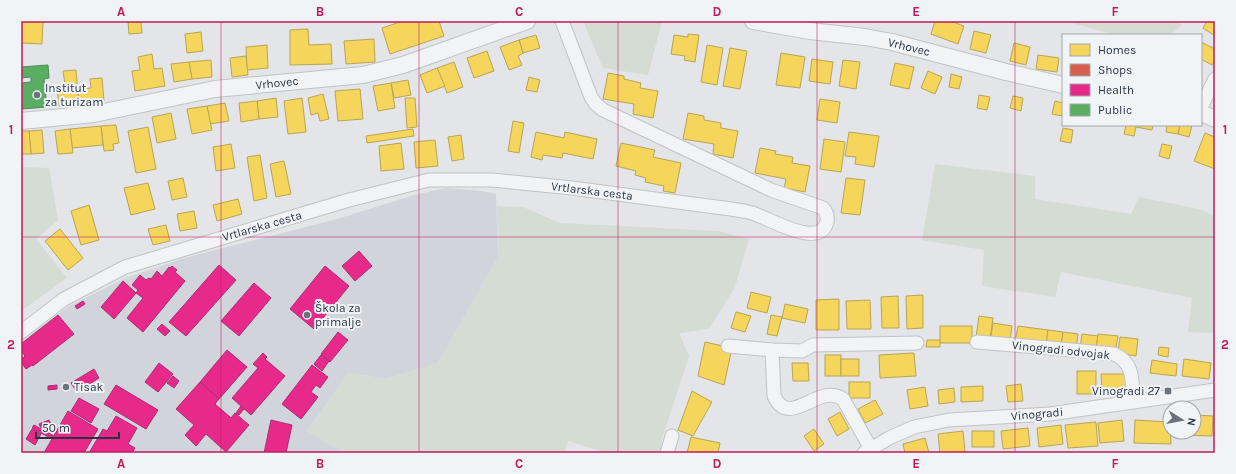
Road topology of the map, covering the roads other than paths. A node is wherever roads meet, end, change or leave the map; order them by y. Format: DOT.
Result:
graph roads {
  1 [pos="528,21"];
  2 [pos="562,21"];
  3 [pos="753,21"];
  4 [pos="1215,79"];
  5 [pos="1062,85"];
  6 [pos="1202,105"];
  7 [pos="1202,112"];
  8 [pos="1215,118"];
  9 [pos="21,121"];
  10 [pos="21,332"];
  11 [pos="977,342"];
  12 [pos="917,343"];
  13 [pos="728,346"];
  14 [pos="772,350"];
  15 [pos="1215,390"];
  16 [pos="1133,402"];
  17 [pos="672,436"];
  18 [pos="867,451"];
  19 [pos="667,453"];
  1 -- 9 [label="street, Vrhovec"];
  2 -- 10 [label="street, Vrtlarska cesta"];
  3 -- 5 [label="street, Vrhovec"];
  4 -- 6 [label="street"];
  7 -- 8 [label="street"];
  11 -- 16 [label="street, Vinogradi odvojak"];
  12 -- 14 [label="street"];
  13 -- 14 [label="street"];
  14 -- 18 [label="street"];
  15 -- 16 [label="street, Vinogradi"];
  16 -- 18 [label="street, Vinogradi"];
  17 -- 19 [label="street"];
}
